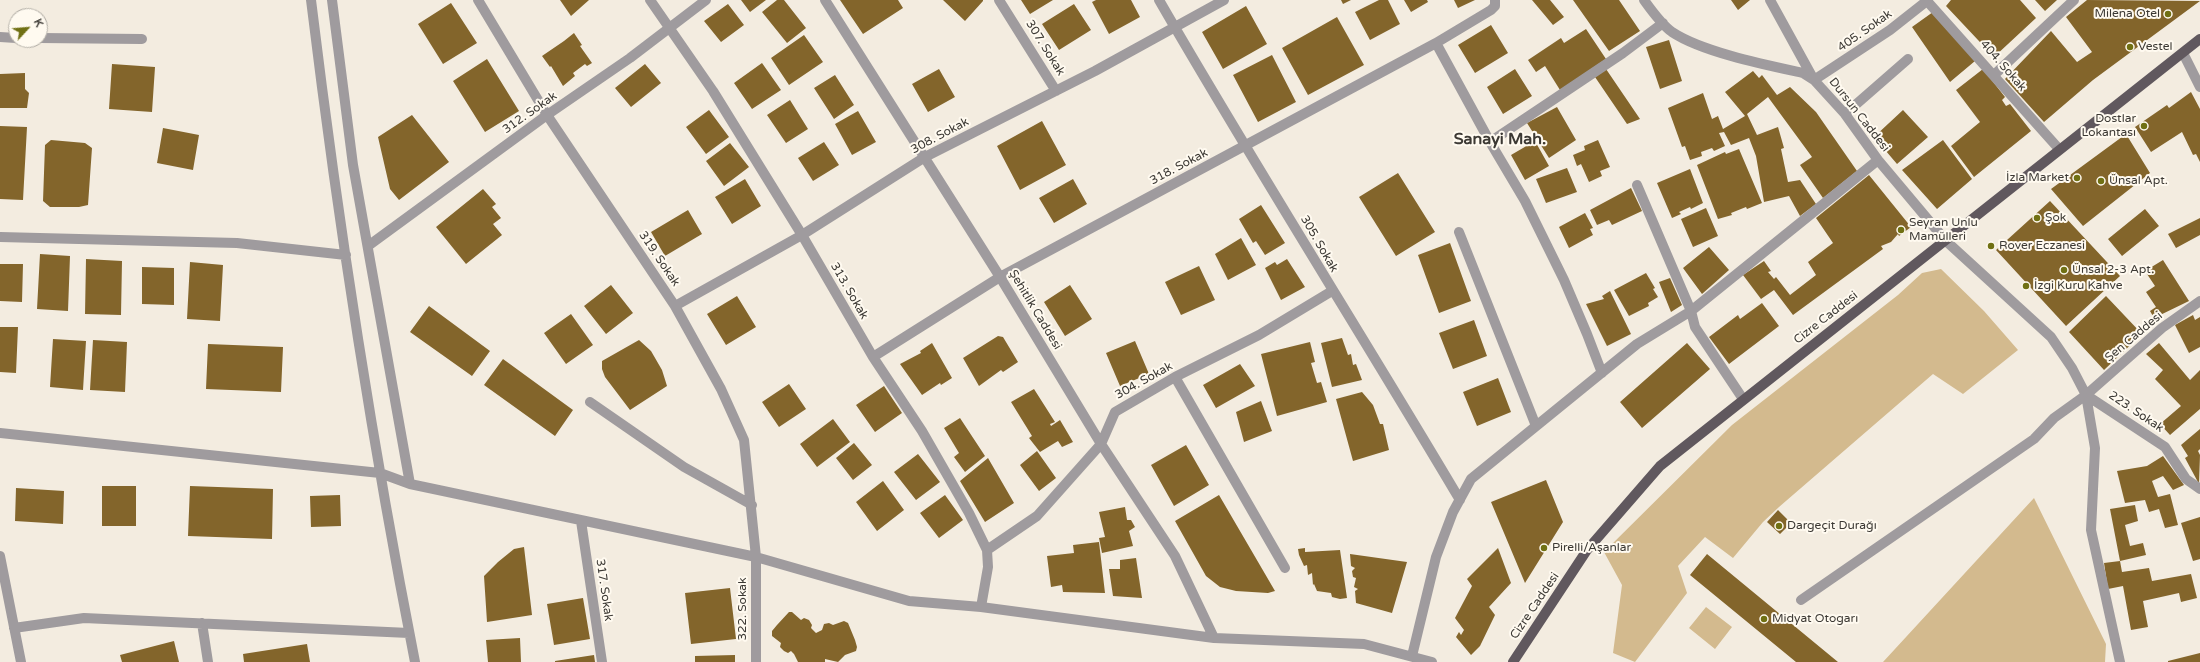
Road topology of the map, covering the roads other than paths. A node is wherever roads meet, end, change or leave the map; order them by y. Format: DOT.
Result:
graph roads {
  1 [pos="311,0"];
  2 [pos="332,0"];
  3 [pos="478,0"];
  4 [pos="650,0"];
  5 [pos="706,0"];
  6 [pos="825,0"];
  7 [pos="999,0"];
  8 [pos="1159,0"];
  9 [pos="1224,0"];
  10 [pos="1495,0"];
  11 [pos="1644,0"];
  12 [pos="1770,0"];
  13 [pos="1928,0"];
  14 [pos="2074,0"];
  15 [pos="1663,24"];
  16 [pos="1175,28"];
  17 [pos="670,29"];
  18 [pos="48,38"];
  19 [pos="2200,38"];
  20 [pos="142,39"];
  21 [pos="1436,42"];
  22 [pos="2183,53"];
  23 [pos="1908,59"];
  24 [pos="1994,74"];
  25 [pos="1814,80"];
  26 [pos="2200,87"];
  27 [pos="1056,90"];
  28 [pos="1845,114"];
  29 [pos="548,115"];
  30 [pos="1490,142"];
  31 [pos="1247,146"];
  32 [pos="2059,149"];
  33 [pos="926,157"];
  34 [pos="1878,160"];
  35 [pos="1637,185"];
  36 [pos="1459,232"];
  37 [pos="802,234"];
  38 [pos="0,237"];
  39 [pos="1946,241"];
  40 [pos="368,246"];
  41 [pos="346,255"];
  42 [pos="1000,278"];
  43 [pos="1332,291"];
  44 [pos="2200,300"];
  45 [pos="675,306"];
  46 [pos="1691,310"];
  47 [pos="872,357"];
  48 [pos="1602,373"];
  49 [pos="1175,377"];
  50 [pos="2086,395"];
  51 [pos="1743,399"];
  52 [pos="590,402"];
  53 [pos="1536,426"];
  54 [pos="0,433"];
  55 [pos="1101,444"];
  56 [pos="380,473"];
  57 [pos="410,484"];
  58 [pos="2200,489"];
  59 [pos="1460,500"];
  60 [pos="752,505"];
  61 [pos="581,521"];
  62 [pos="987,550"];
  63 [pos="0,556"];
  64 [pos="756,557"];
  65 [pos="1285,568"];
  66 [pos="1801,600"];
  67 [pos="981,607"];
  68 [pos="202,623"];
  69 [pos="14,628"];
  70 [pos="409,633"];
  71 [pos="1214,638"];
  72 [pos="1412,656"];
  73 [pos="21,662"];
  74 [pos="208,662"];
  75 [pos="415,662"];
  76 [pos="602,662"];
  77 [pos="756,662"];
  78 [pos="1432,662"];
  79 [pos="1513,662"];
  80 [pos="2120,662"];
  1 -- 41 [label="street"];
  2 -- 40 [label="street"];
  3 -- 29 [label="street, 319. Sokak"];
  4 -- 17 [label="street, 313. Sokak"];
  5 -- 17 [label="street, 312. Sokak"];
  6 -- 33 [label="street, Şehitlik Caddesi"];
  7 -- 27 [label="street, 307. Sokak"];
  8 -- 16 [label="street, 305. Sokak"];
  9 -- 16 [label="street, 308. Sokak"];
  10 -- 21 [label="street, 318. Sokak"];
  11 -- 15 [label="street, Dursun Caddesi"];
  12 -- 25 [label="street"];
  13 -- 24 [label="street, 404. Sokak"];
  13 -- 25 [label="street, 405. Sokak"];
  14 -- 24 [label="street"];
  15 -- 25 [label="street, Dursun Caddesi"];
  15 -- 30 [label="street"];
  16 -- 27 [label="street, 308. Sokak"];
  16 -- 31 [label="street, 305. Sokak"];
  17 -- 29 [label="street, 312. Sokak"];
  17 -- 37 [label="street, 313. Sokak"];
  18 -- 20 [label="street"];
  19 -- 22 [label="main road, Cizre Caddesi"];
  21 -- 30 [label="street"];
  21 -- 31 [label="street, 318. Sokak"];
  22 -- 26 [label="street"];
  22 -- 32 [label="main road, Cizre Caddesi"];
  23 -- 28 [label="street"];
  24 -- 32 [label="street, 404. Sokak"];
  25 -- 28 [label="street, Dursun Caddesi"];
  27 -- 33 [label="street, 308. Sokak"];
  28 -- 34 [label="street, Dursun Caddesi"];
  29 -- 40 [label="street, 312. Sokak"];
  29 -- 45 [label="street, 319. Sokak"];
  30 -- 48 [label="street"];
  31 -- 42 [label="street, 318. Sokak"];
  31 -- 43 [label="street, 305. Sokak"];
  32 -- 39 [label="main road, Cizre Caddesi"];
  33 -- 37 [label="street, 308. Sokak"];
  33 -- 42 [label="street, Şehitlik Caddesi"];
  34 -- 39 [label="street, Dursun Caddesi"];
  34 -- 46 [label="street"];
  35 -- 46 [label="street"];
  36 -- 53 [label="street"];
  37 -- 45 [label="street, 308. Sokak"];
  37 -- 47 [label="street, 313. Sokak"];
  38 -- 41 [label="street"];
  39 -- 50 [label="street, Dursun Caddesi"];
  39 -- 51 [label="main road, Cizre Caddesi"];
  40 -- 57 [label="street"];
  41 -- 56 [label="street"];
  42 -- 47 [label="street, 318. Sokak"];
  42 -- 55 [label="street, Şehitlik Caddesi"];
  43 -- 49 [label="street, 304. Sokak"];
  43 -- 59 [label="street, 305. Sokak"];
  44 -- 50 [label="street, Şen Caddesi"];
  45 -- 60 [label="street, 319. Sokak"];
  46 -- 48 [label="street"];
  46 -- 51 [label="street"];
  47 -- 62 [label="street, 313. Sokak"];
  48 -- 53 [label="street"];
  49 -- 55 [label="street, 304. Sokak"];
  49 -- 65 [label="street"];
  50 -- 58 [label="street, 223. Sokak"];
  50 -- 66 [label="street, Şen Caddesi"];
  50 -- 80 [label="street"];
  51 -- 79 [label="main road, Cizre Caddesi"];
  52 -- 60 [label="street"];
  53 -- 59 [label="street"];
  54 -- 56 [label="street"];
  55 -- 62 [label="street, 304. Sokak"];
  55 -- 71 [label="street, Şehitlik Caddesi"];
  56 -- 57 [label="street"];
  56 -- 70 [label="street"];
  57 -- 61 [label="street"];
  59 -- 72 [label="street"];
  60 -- 64 [label="street, 319. Sokak"];
  61 -- 64 [label="street"];
  61 -- 76 [label="street, 317. Sokak"];
  62 -- 67 [label="street, 313. Sokak"];
  63 -- 69 [label="street"];
  64 -- 67 [label="street"];
  64 -- 77 [label="street, 322. Sokak"];
  67 -- 71 [label="street"];
  68 -- 69 [label="street"];
  68 -- 70 [label="street"];
  68 -- 74 [label="street"];
  69 -- 73 [label="street"];
  70 -- 75 [label="street"];
  71 -- 72 [label="street"];
  72 -- 78 [label="street"];
}
